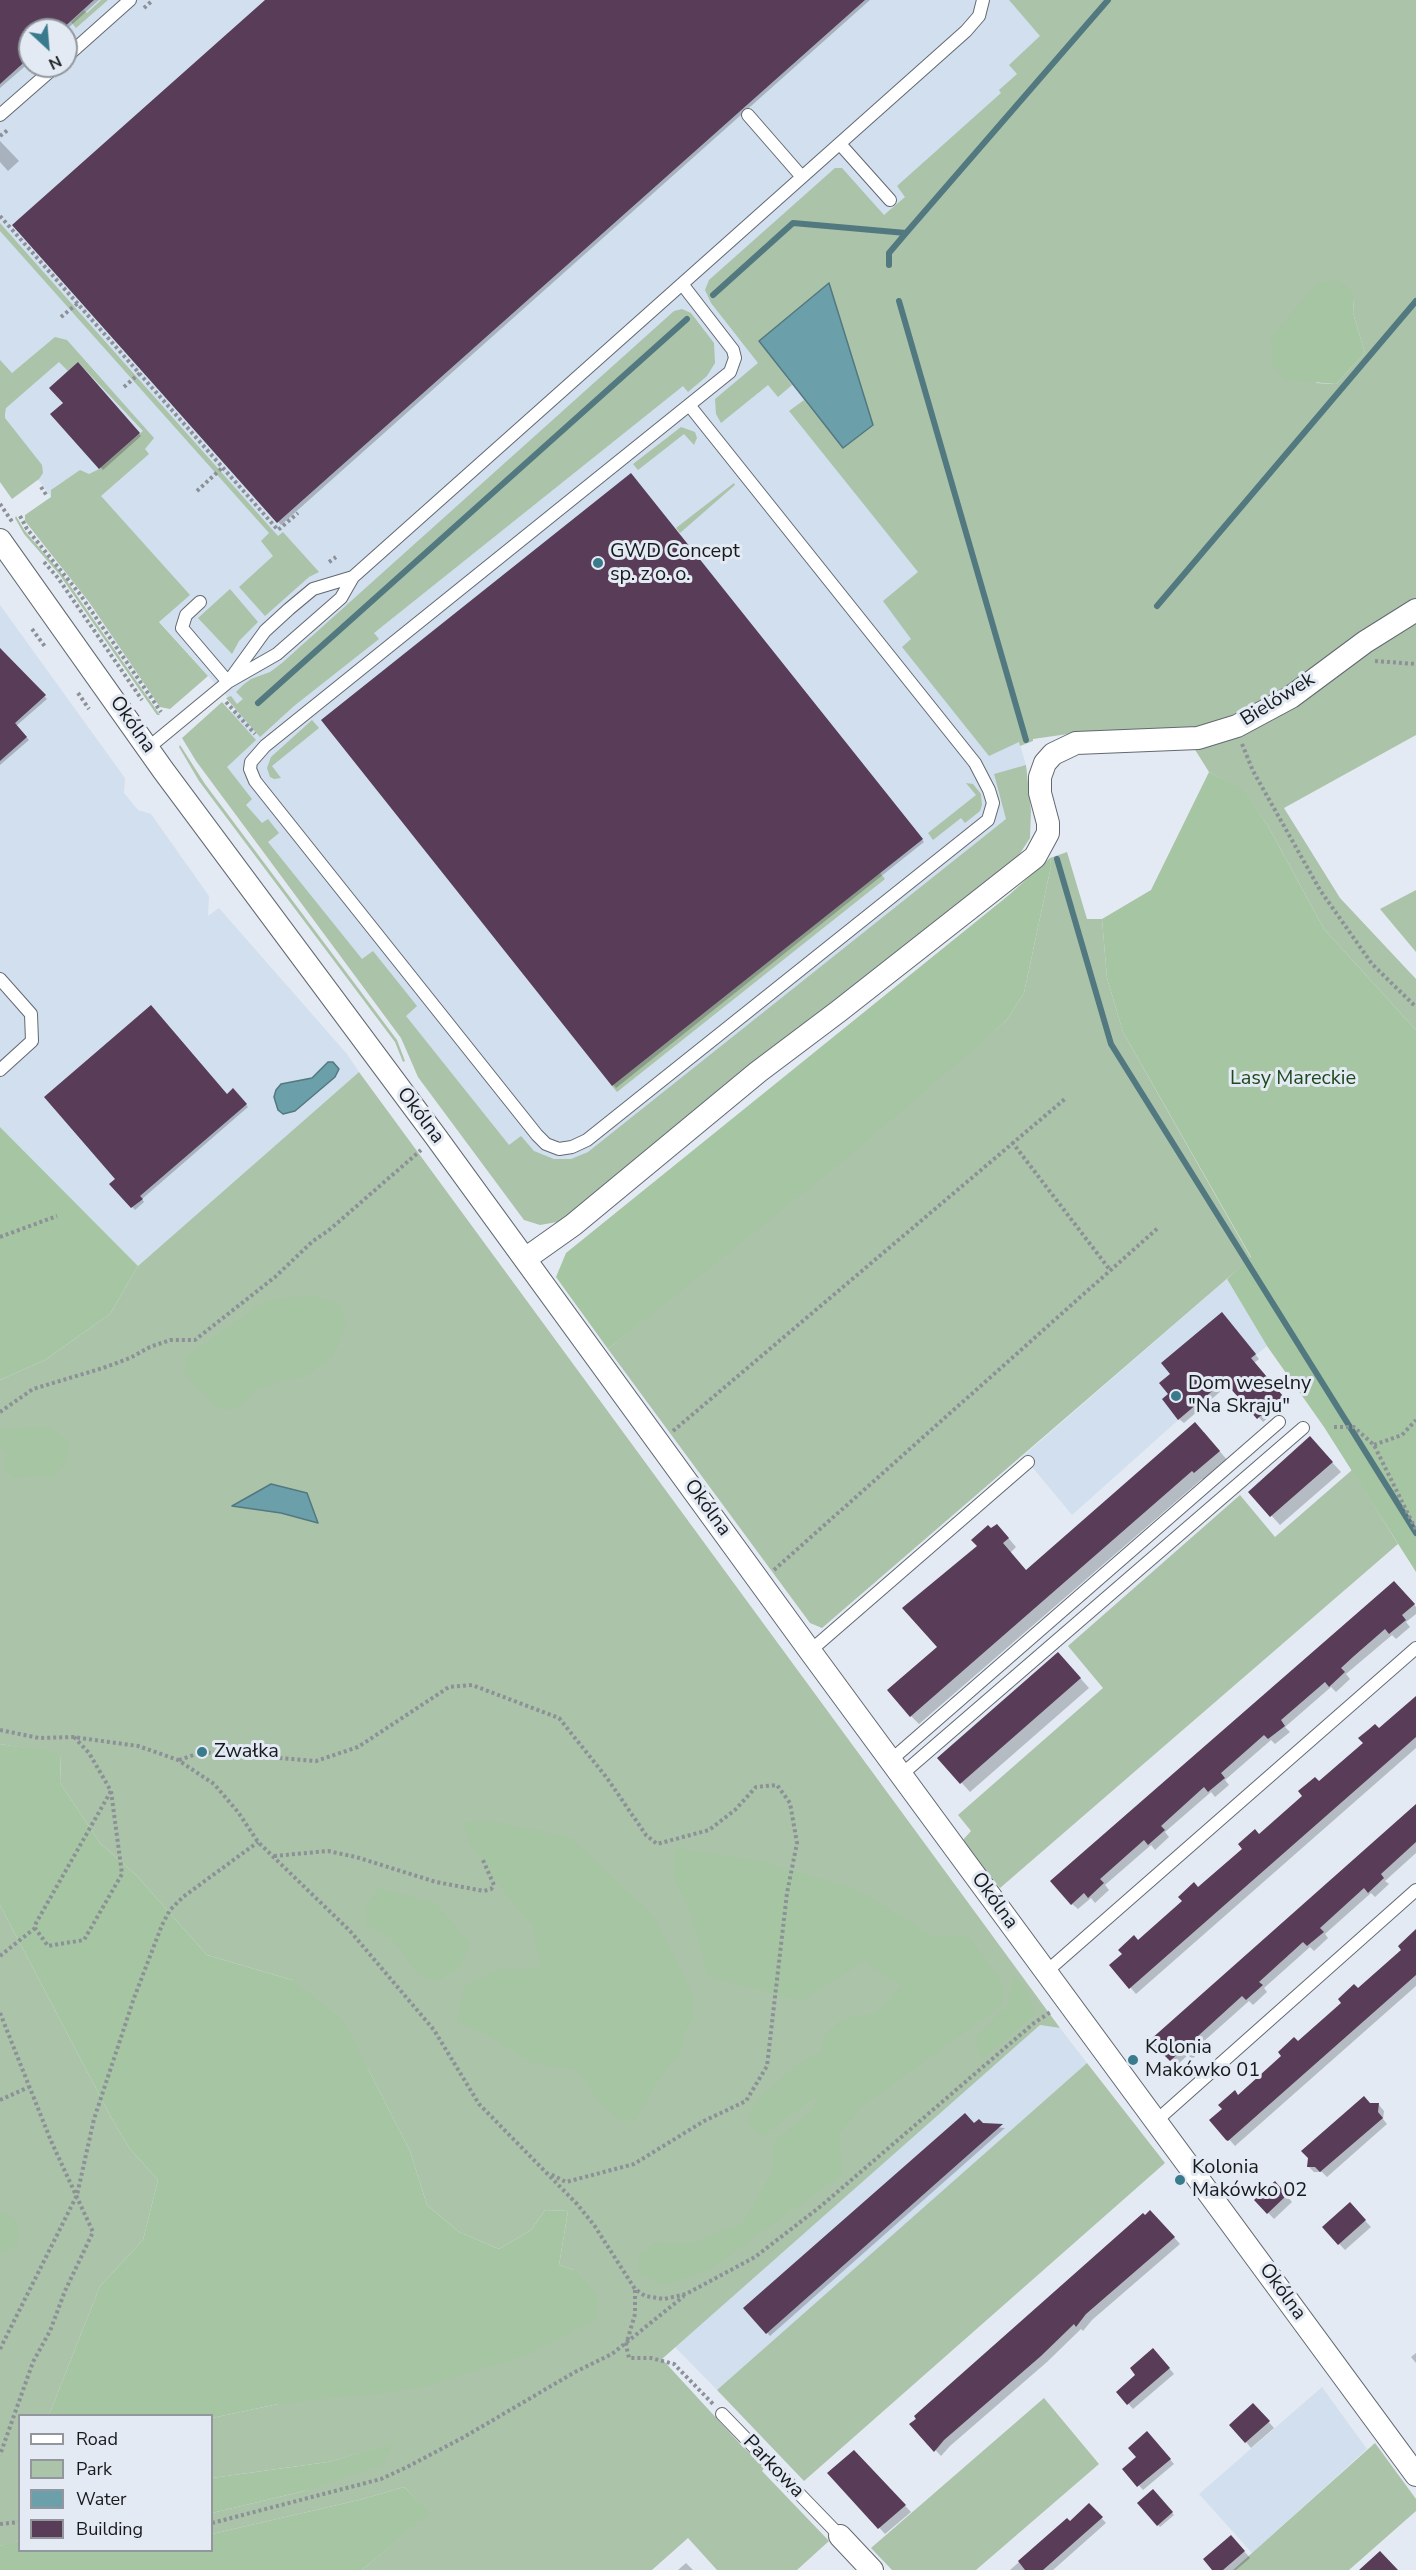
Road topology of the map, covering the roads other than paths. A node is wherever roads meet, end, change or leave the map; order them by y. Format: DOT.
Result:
graph roads {
  1 [pos="130,0"];
  2 [pos="983,0"];
  3 [pos="78,46"];
  4 [pos="43,78"];
  5 [pos="0,116"];
  6 [pos="748,116"];
  7 [pos="840,144"];
  8 [pos="802,177"];
  9 [pos="890,200"];
  10 [pos="682,284"];
  11 [pos="689,405"];
  12 [pos="9,535"];
  13 [pos="353,577"];
  14 [pos="200,602"];
  15 [pos="1416,610"];
  16 [pos="228,682"];
  17 [pos="148,748"];
  18 [pos="0,979"];
  19 [pos="0,1071"];
  20 [pos="525,1259"];
  21 [pos="1279,1422"];
  22 [pos="1303,1428"];
  23 [pos="1028,1462"];
  24 [pos="1416,1648"];
  25 [pos="810,1651"];
  26 [pos="896,1768"];
  27 [pos="1416,1890"];
  28 [pos="1046,1972"];
  29 [pos="1156,2121"];
  30 [pos="722,2414"];
  31 [pos="1416,2475"];
  32 [pos="840,2536"];
  33 [pos="872,2570"];
  1 -- 3 [label="lane"];
  2 -- 7 [label="lane"];
  4 -- 5 [label="lane"];
  6 -- 8 [label="lane"];
  7 -- 8 [label="lane"];
  7 -- 9 [label="lane"];
  8 -- 10 [label="lane"];
  10 -- 11 [label="lane"];
  10 -- 13 [label="lane"];
  11 -- 11 [label="lane"];
  12 -- 17 [label="street, Okólna"];
  13 -- 16 [label="lane"];
  13 -- 16 [label="lane"];
  14 -- 16 [label="lane"];
  15 -- 20 [label="street, Bielówek"];
  16 -- 17 [label="lane"];
  17 -- 20 [label="street, Okólna"];
  18 -- 19 [label="lane"];
  20 -- 25 [label="street, Okólna"];
  21 -- 26 [label="lane"];
  22 -- 26 [label="lane"];
  23 -- 25 [label="lane"];
  24 -- 28 [label="lane"];
  25 -- 26 [label="street, Okólna"];
  26 -- 28 [label="street, Okólna"];
  27 -- 29 [label="lane"];
  28 -- 29 [label="street, Okólna"];
  29 -- 31 [label="street, Okólna"];
  30 -- 32 [label="lane, Parkowa"];
  32 -- 33 [label="street, Parkowa"];
}
